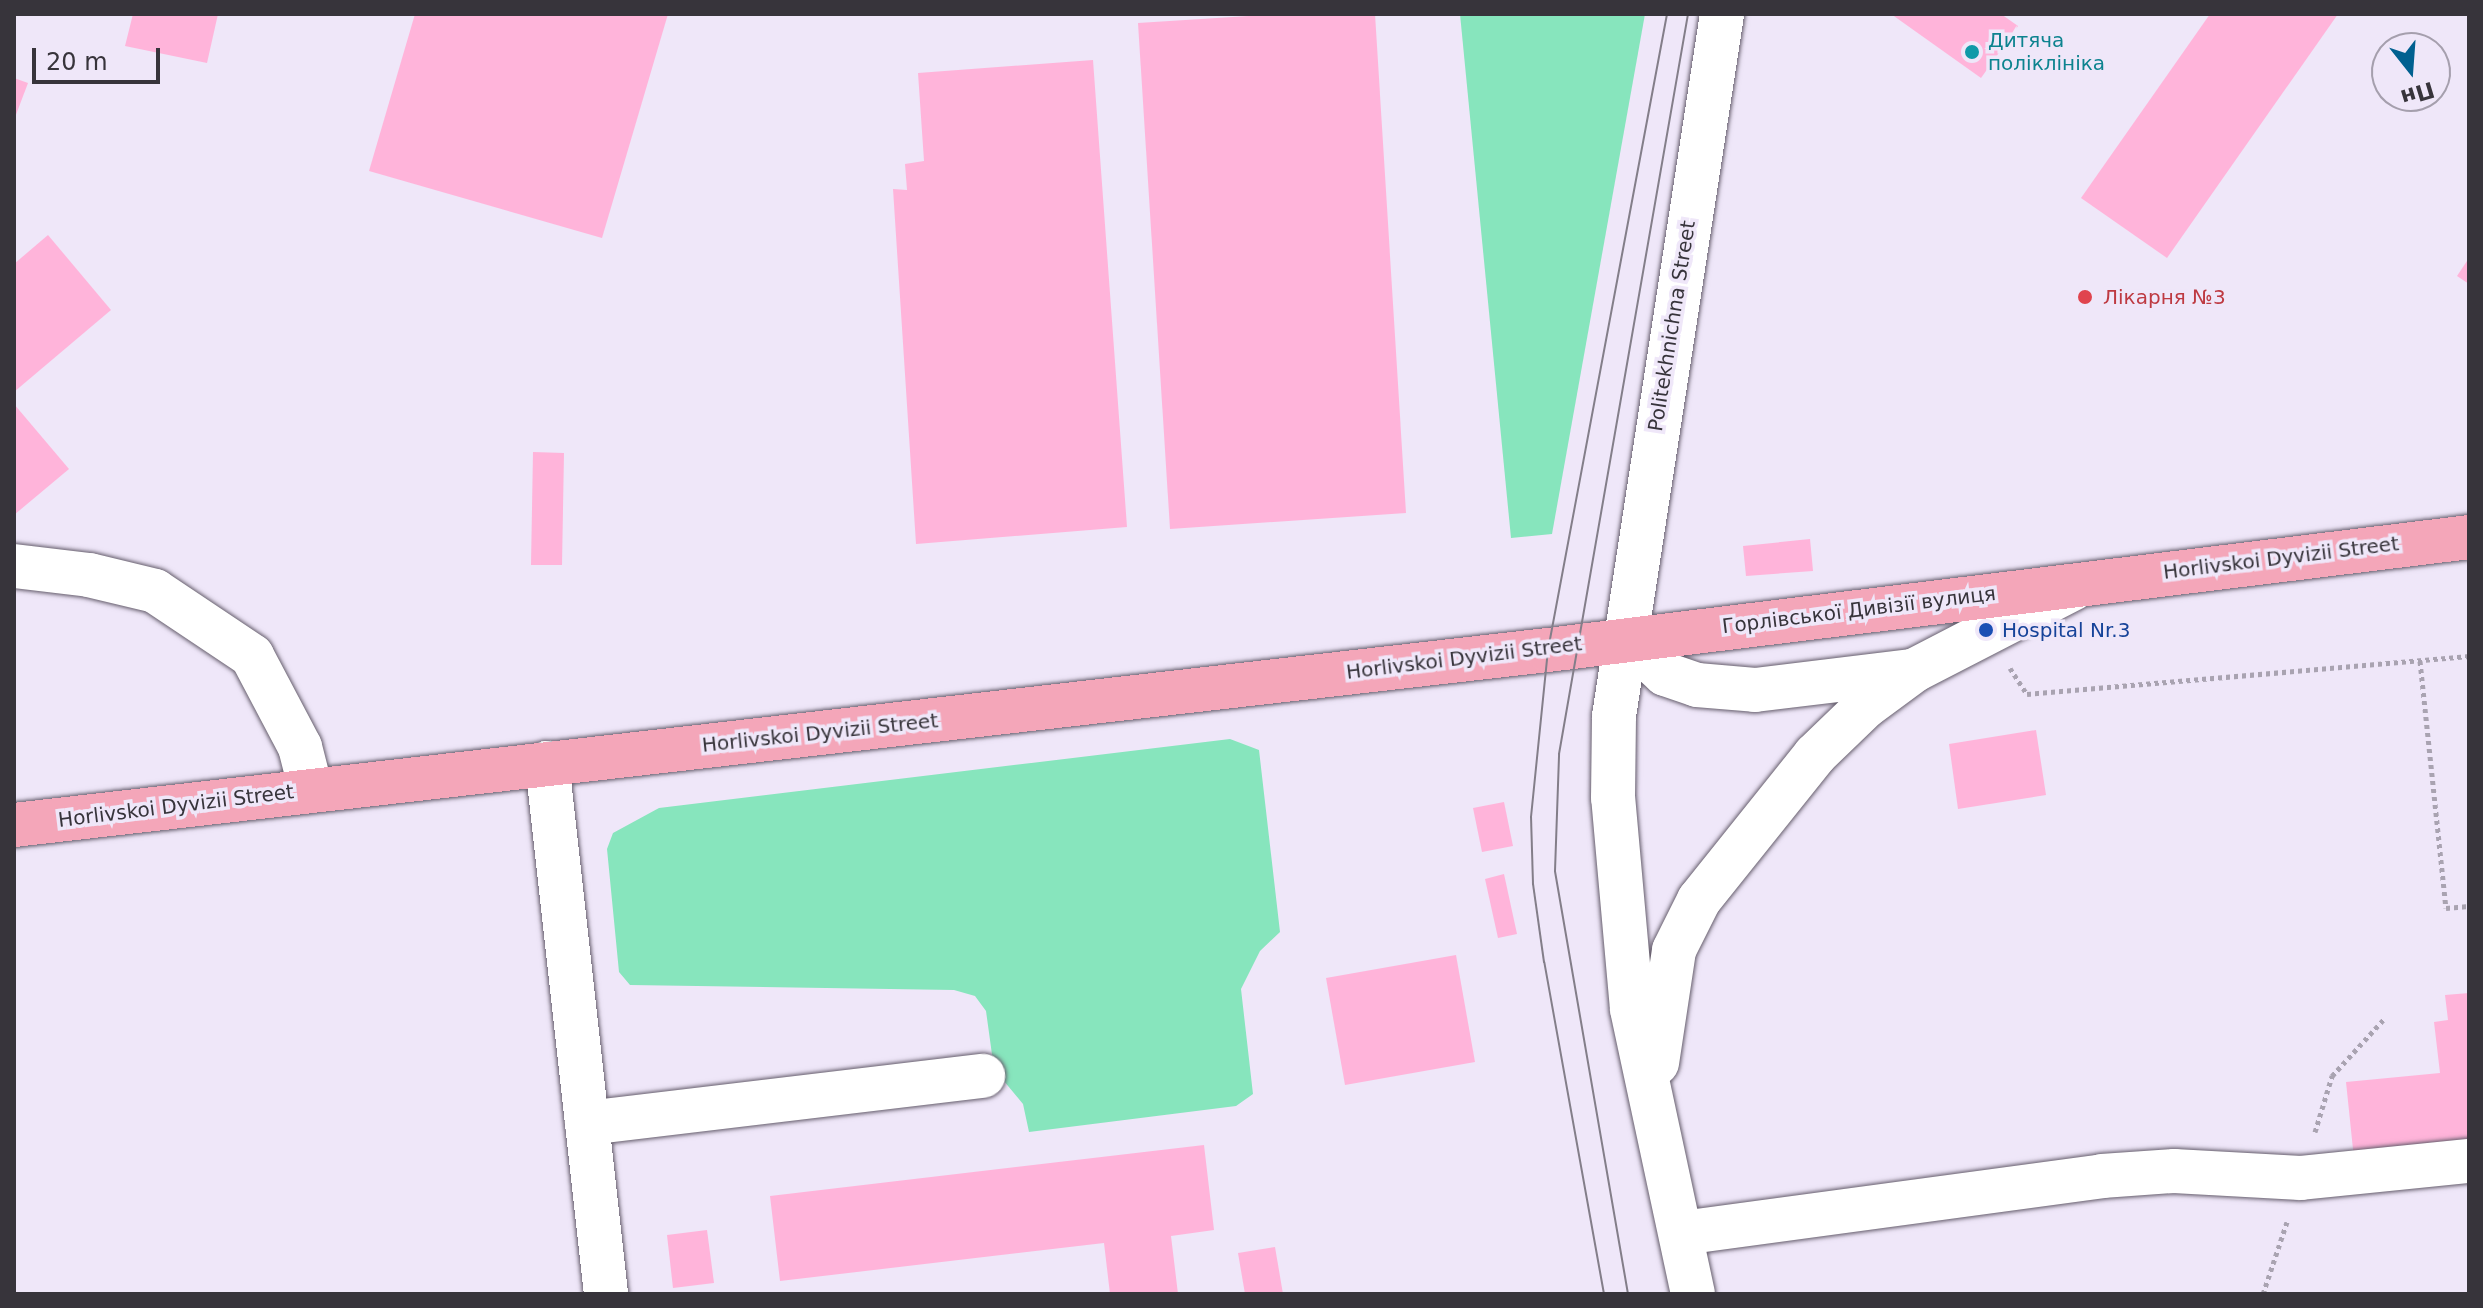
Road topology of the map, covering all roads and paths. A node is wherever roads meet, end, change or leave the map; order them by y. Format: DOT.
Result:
graph roads {
  1 [pos="1722,14"];
  2 [pos="2469,537"];
  3 [pos="14,566"];
  4 [pos="2092,580"];
  5 [pos="1986,630"];
  6 [pos="1626,638"];
  7 [pos="2469,656"];
  8 [pos="2420,661"];
  9 [pos="1915,670"];
  10 [pos="547,763"];
  11 [pos="311,790"];
  12 [pos="14,825"];
  13 [pos="2469,906"];
  14 [pos="983,1076"];
  15 [pos="1653,1110"];
  16 [pos="587,1123"];
  17 [pos="2469,1161"];
  18 [pos="1682,1233"];
  19 [pos="606,1294"];
  20 [pos="1693,1294"];
  1 -- 6 [label="street, Politekhnichna Street"];
  2 -- 4 [label="main road, Horlivskoi Dyvizii Street"];
  3 -- 11 [label="street"];
  4 -- 5 [label="street"];
  4 -- 6 [label="main road, Горлівської Дивізії вулиця"];
  5 -- 8 [label="path"];
  5 -- 9 [label="street"];
  6 -- 9 [label="street"];
  6 -- 10 [label="main road, Horlivskoi Dyvizii Street"];
  6 -- 15 [label="street, Politekhnichna Street"];
  7 -- 8 [label="path"];
  8 -- 13 [label="path"];
  9 -- 15 [label="street"];
  10 -- 11 [label="main road, Horlivskoi Dyvizii Street"];
  10 -- 16 [label="street"];
  11 -- 12 [label="main road, Horlivskoi Dyvizii Street"];
  14 -- 16 [label="street"];
  15 -- 18 [label="street, Politekhnichna Street"];
  16 -- 19 [label="street"];
  17 -- 18 [label="street"];
  18 -- 20 [label="street, Politekhnichna Street"];
}
